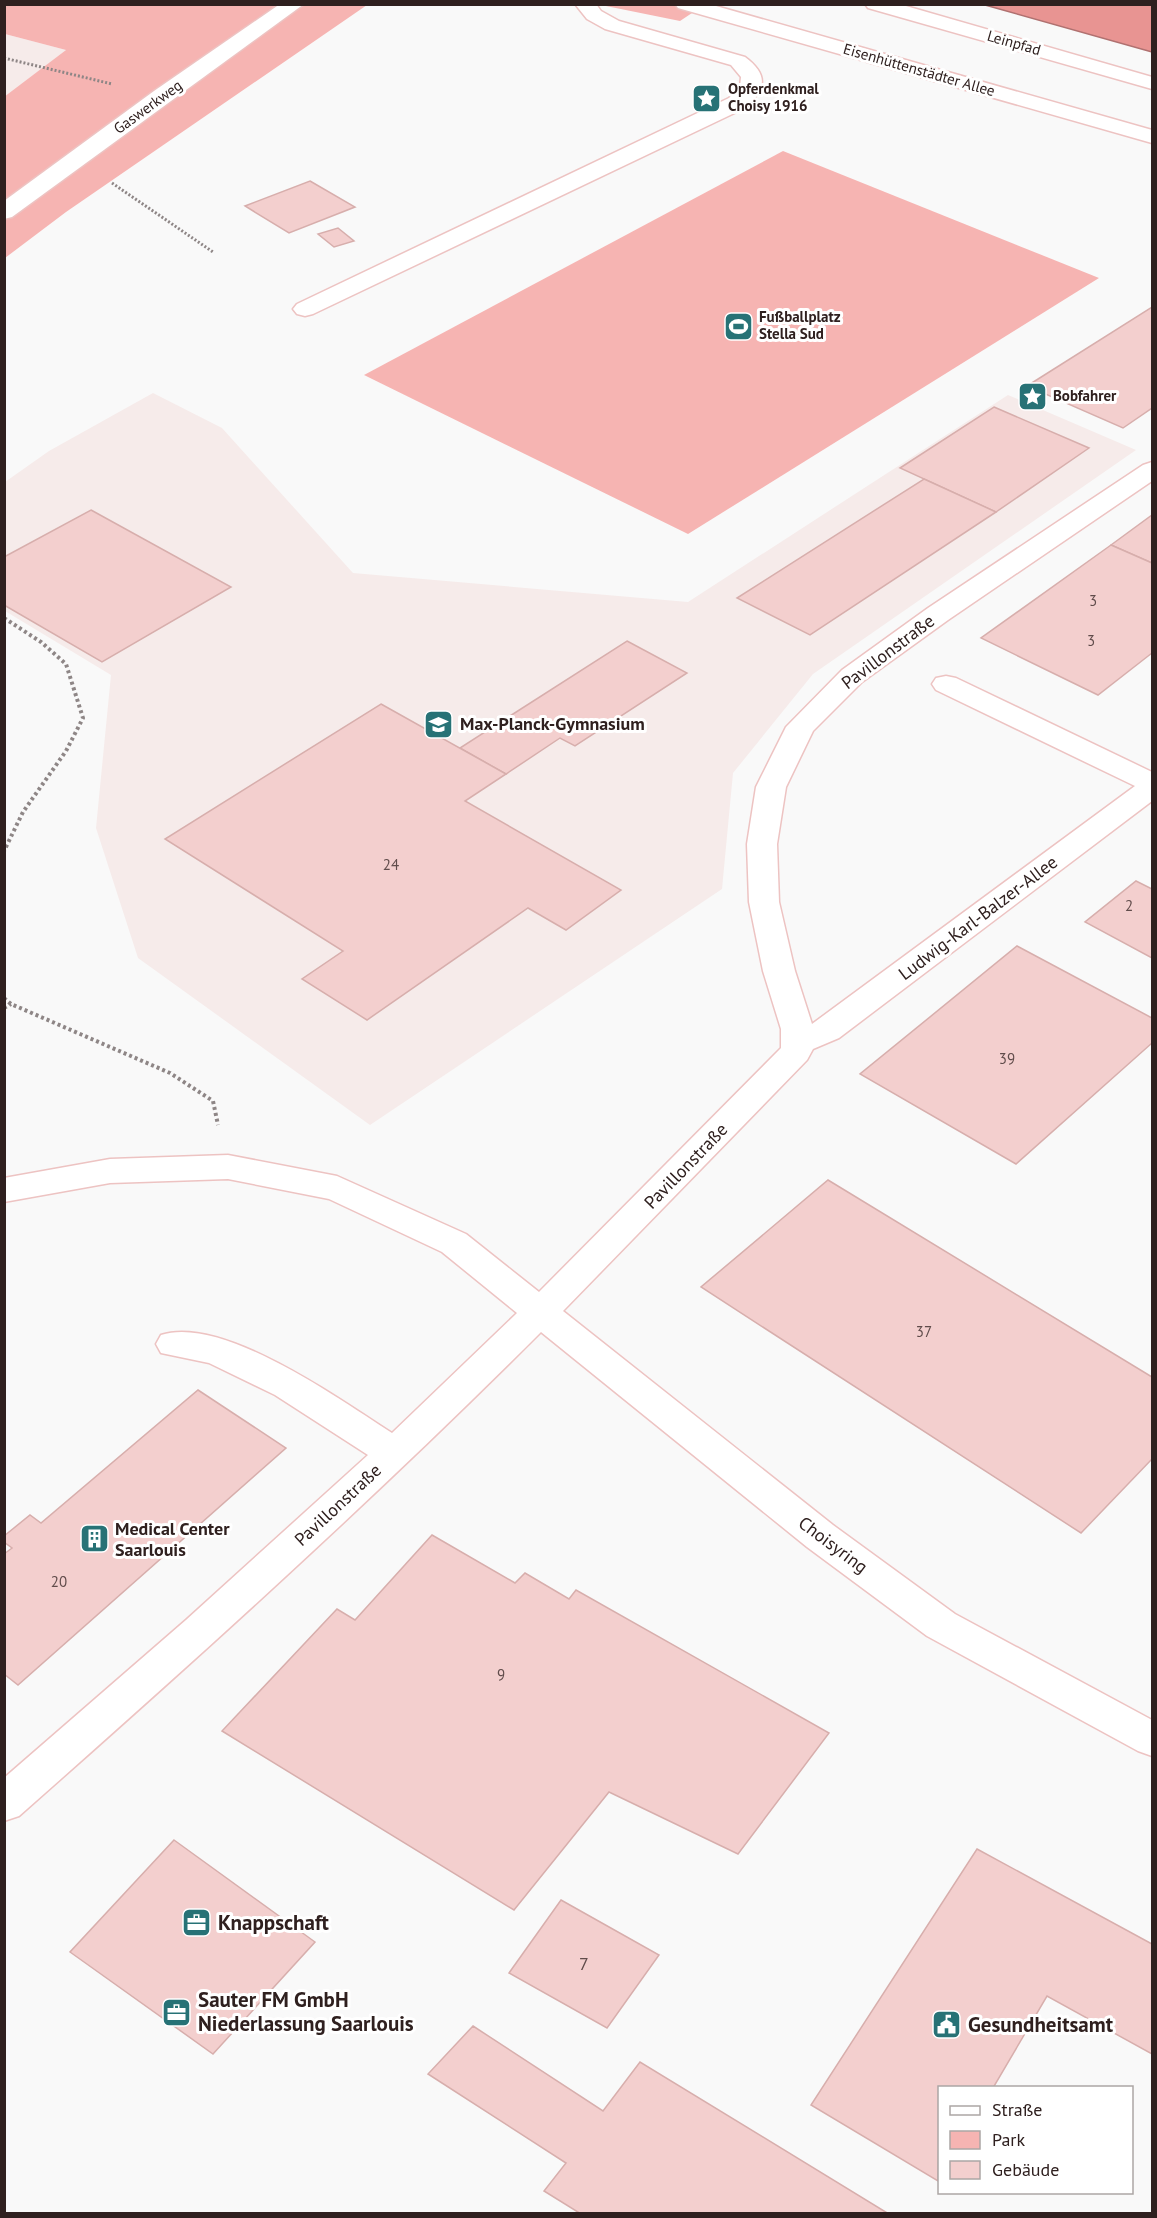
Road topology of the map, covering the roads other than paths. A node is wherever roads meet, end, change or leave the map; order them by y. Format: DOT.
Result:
graph roads {
  1 [pos="294,4"];
  2 [pos="585,4"];
  3 [pos="685,4"];
  4 [pos="875,4"];
  5 [pos="1152,83"];
  6 [pos="1152,137"];
  7 [pos="4,212"];
  8 [pos="305,309"];
  9 [pos="1152,470"];
  10 [pos="946,684"];
  11 [pos="1152,785"];
  12 [pos="800,1042"];
  13 [pos="4,1190"];
  14 [pos="540,1311"];
  15 [pos="174,1344"];
  16 [pos="394,1453"];
  17 [pos="1152,1739"];
  18 [pos="4,1803"];
  1 -- 7 [label="street, Gaswerkweg"];
  2 -- 8 [label="street"];
  3 -- 6 [label="street, Eisenhüttenstädter Allee"];
  4 -- 5 [label="street, Leinpfad"];
  9 -- 12 [label="street, Pavillonstraße"];
  10 -- 11 [label="street"];
  11 -- 12 [label="street, Ludwig-Karl-Balzer-Allee"];
  12 -- 14 [label="street, Pavillonstraße"];
  13 -- 14 [label="street, Choisyring"];
  14 -- 16 [label="street, Pavillonstraße"];
  14 -- 17 [label="street, Choisyring"];
  15 -- 16 [label="street"];
  16 -- 18 [label="street, Pavillonstraße"];
}
